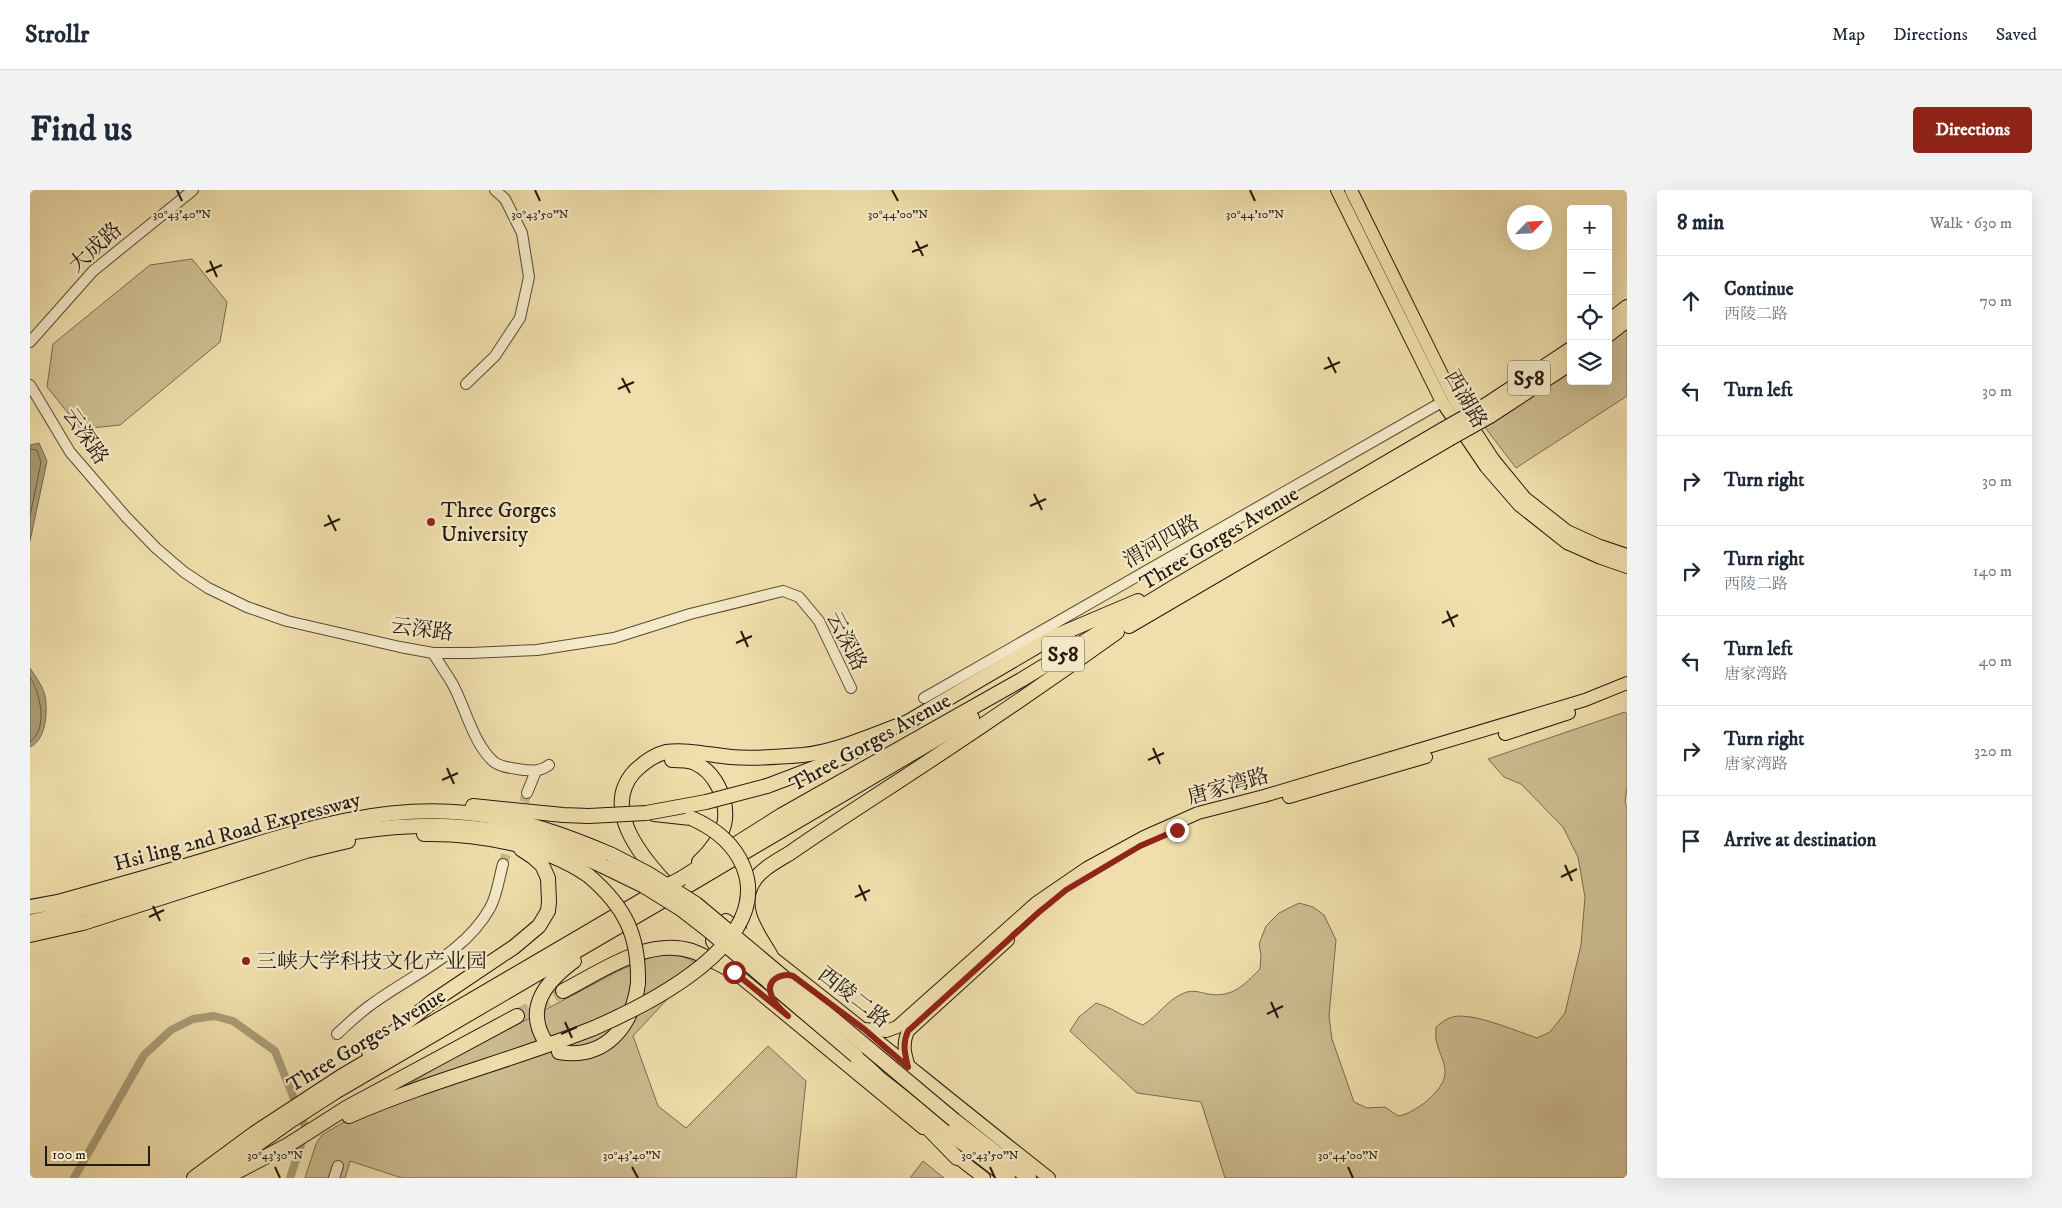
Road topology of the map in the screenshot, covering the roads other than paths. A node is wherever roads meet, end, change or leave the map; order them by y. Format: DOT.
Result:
graph roads {
  1 [pos="193,190"];
  2 [pos="495,190"];
  3 [pos="1337,190"];
  4 [pos="1350,190"];
  5 [pos="1627,307"];
  6 [pos="1612,319"];
  7 [pos="1627,320"];
  8 [pos="1612,332"];
  9 [pos="30,342"];
  10 [pos="1567,352"];
  11 [pos="1567,365"];
  12 [pos="466,384"];
  13 [pos="30,385"];
  14 [pos="1442,402"];
  15 [pos="1488,411"];
  16 [pos="1446,434"];
  17 [pos="1627,555"];
  18 [pos="1627,567"];
  19 [pos="1174,587"];
  20 [pos="1117,632"];
  21 [pos="433,653"];
  22 [pos="1627,683"];
  23 [pos="851,688"];
  24 [pos="1627,691"];
  25 [pos="924,698"];
  26 [pos="908,722"];
  27 [pos="549,765"];
  28 [pos="536,771"];
  29 [pos="527,793"];
  30 [pos="412,812"];
  31 [pos="646,813"];
  32 [pos="499,842"];
  33 [pos="503,864"];
  34 [pos="685,881"];
  35 [pos="666,892"];
  36 [pos="30,907"];
  37 [pos="641,914"];
  38 [pos="30,922"];
  39 [pos="704,927"];
  40 [pos="30,934"];
  41 [pos="750,940"];
  42 [pos="771,956"];
  43 [pos="734,972"];
  44 [pos="802,982"];
  45 [pos="563,992"];
  46 [pos="516,1016"];
  47 [pos="788,1016"];
  48 [pos="864,1029"];
  49 [pos="336,1034"];
  50 [pos="545,1041"];
  51 [pos="559,1052"];
  52 [pos="908,1067"];
  53 [pos="342,1076"];
  54 [pos="880,1079"];
  55 [pos="333,1088"];
  56 [pos="288,1116"];
  57 [pos="309,1133"];
  58 [pos="999,1156"];
  59 [pos="957,1158"];
  60 [pos="338,1166"];
  61 [pos="194,1178"];
  62 [pos="210,1178"];
  63 [pos="225,1178"];
  64 [pos="334,1178"];
  65 [pos="984,1178"];
  66 [pos="1008,1178"];
  67 [pos="1029,1178"];
  68 [pos="1041,1178"];
  69 [pos="1049,1178"];
  1 -- 9 [label="street, 大成路"];
  2 -- 12 [label="street"];
  3 -- 14 [label="main road, 西湖路"];
  4 -- 17 [label="main road, 西湖路"];
  5 -- 6 [label="highway"];
  7 -- 8 [label="highway"];
  10 -- 15 [label="highway, Three Gorges Avenue / S58"];
  11 -- 15 [label="highway, Three Gorges Avenue / S58"];
  13 -- 21 [label="street, 云深路"];
  14 -- 18 [label="main road, 西湖路"];
  14 -- 25 [label="street, 渭河四路"];
  15 -- 16 [label="highway, Three Gorges Avenue / S58, bridge"];
  16 -- 19 [label="highway, Three Gorges Avenue / S58"];
  16 -- 20 [label="highway, Three Gorges Avenue / S58"];
  19 -- 26 [label="highway"];
  19 -- 34 [label="highway, Three Gorges Avenue / S58"];
  20 -- 34 [label="highway, Three Gorges Avenue / S58"];
  20 -- 42 [label="highway"];
  21 -- 23 [label="street, 云深路"];
  21 -- 28 [label="street"];
  22 -- 48 [label="main road, 唐家湾路"];
  24 -- 52 [label="main road, 唐家湾路"];
  26 -- 31 [label="highway, bridge"];
  26 -- 39 [label="highway"];
  27 -- 28 [label="street"];
  28 -- 29 [label="street"];
  30 -- 31 [label="highway, bridge"];
  30 -- 36 [label="highway, Hsi ling 2nd Road Expressway"];
  30 -- 58 [label="highway, Hsi ling 2nd Road Expressway, bridge"];
  31 -- 57 [label="highway, bridge"];
  32 -- 40 [label="highway"];
  32 -- 51 [label="highway, bridge"];
  32 -- 53 [label="highway"];
  33 -- 49 [label="street"];
  34 -- 35 [label="highway, Three Gorges Avenue / S58, bridge"];
  34 -- 41 [label="highway"];
  35 -- 37 [label="highway, Three Gorges Avenue / S58"];
  35 -- 53 [label="highway, Three Gorges Avenue / S58"];
  37 -- 50 [label="highway"];
  37 -- 55 [label="highway, Three Gorges Avenue / S58"];
  38 -- 39 [label="highway, Hsi ling 2nd Road Expressway, bridge"];
  39 -- 43 [label="highway"];
  39 -- 54 [label="highway, Hsi ling 2nd Road Expressway, bridge"];
  41 -- 42 [label="main road, 西陵二路"];
  42 -- 44 [label="main road, 西陵二路"];
  43 -- 45 [label="highway"];
  43 -- 47 [label="main road"];
  44 -- 47 [label="main road"];
  44 -- 48 [label="main road, 西陵二路"];
  46 -- 57 [label="highway"];
  47 -- 59 [label="main road"];
  48 -- 52 [label="main road, 西陵二路"];
  52 -- 69 [label="main road, 西陵二路"];
  53 -- 55 [label="highway, Three Gorges Avenue / S58"];
  54 -- 59 [label="highway"];
  54 -- 66 [label="highway, Hsi ling 2nd Road Expressway"];
  55 -- 56 [label="highway, Three Gorges Avenue / S58"];
  56 -- 61 [label="highway, Three Gorges Avenue / S58"];
  56 -- 62 [label="highway, Three Gorges Avenue / S58"];
  57 -- 63 [label="highway"];
  58 -- 67 [label="highway, Hsi ling 2nd Road Expressway"];
  58 -- 68 [label="highway"];
  59 -- 65 [label="main road"];
  60 -- 64 [label="street"];
}
